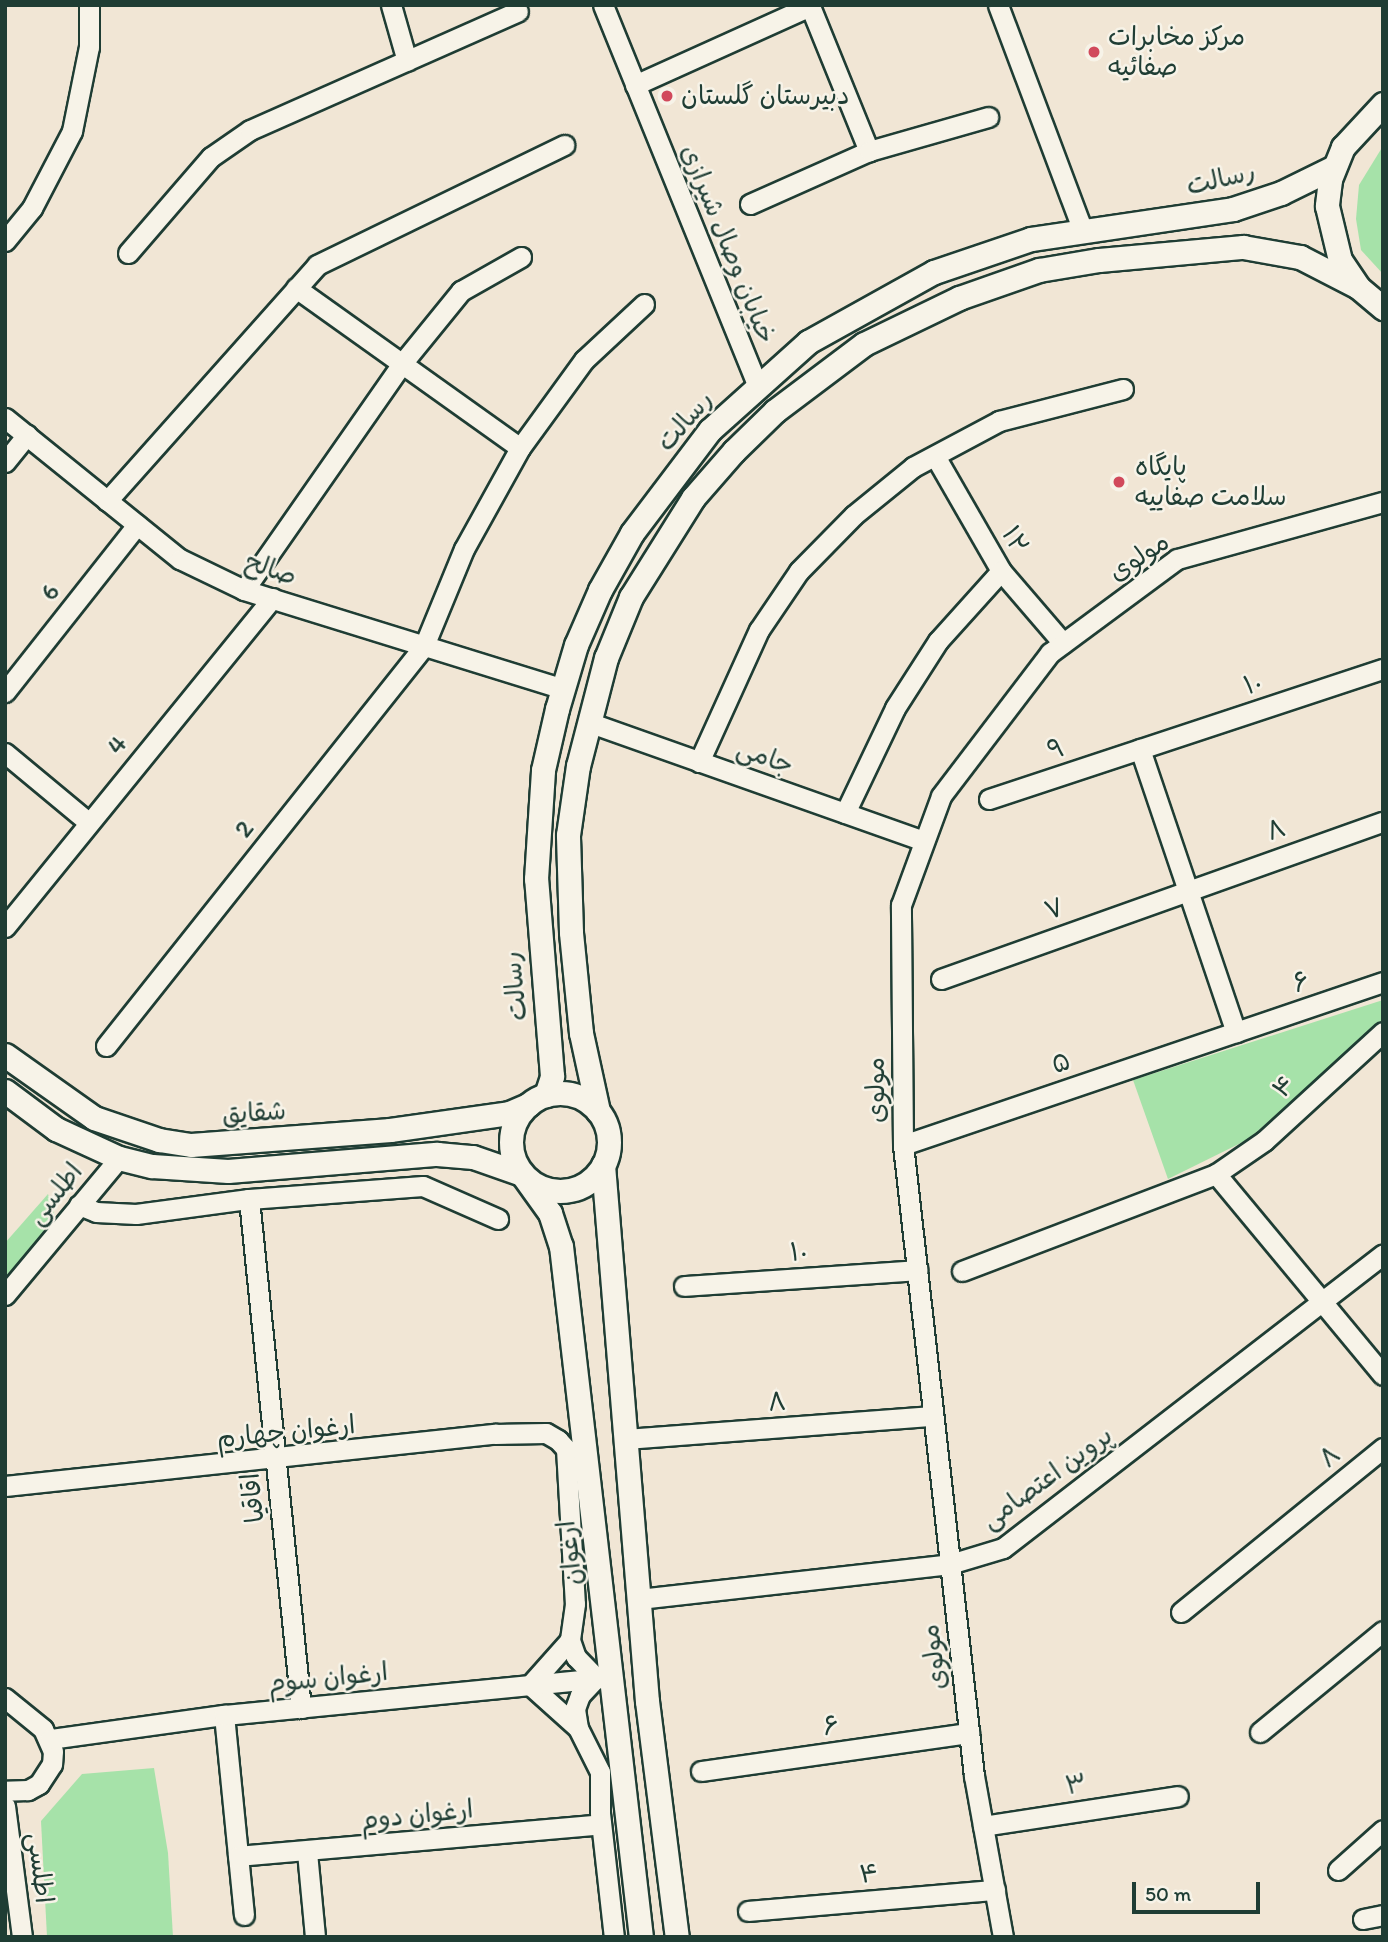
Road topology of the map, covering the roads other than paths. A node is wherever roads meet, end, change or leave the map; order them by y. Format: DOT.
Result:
graph roads {
  1 [pos="89,5"];
  2 [pos="391,5"];
  3 [pos="603,5"];
  4 [pos="998,5"];
  5 [pos="518,11"];
  6 [pos="407,61"];
  7 [pos="635,85"];
  8 [pos="1383,104"];
  9 [pos="988,117"];
  10 [pos="564,145"];
  11 [pos="869,151"];
  12 [pos="1334,167"];
  13 [pos="750,204"];
  14 [pos="1083,231"];
  15 [pos="5,241"];
  16 [pos="128,253"];
  17 [pos="521,257"];
  18 [pos="1357,287"];
  19 [pos="296,288"];
  20 [pos="644,304"];
  21 [pos="1383,308"];
  22 [pos="402,363"];
  23 [pos="757,385"];
  24 [pos="1123,389"];
  25 [pos="775,411"];
  26 [pos="5,418"];
  27 [pos="27,435"];
  28 [pos="520,448"];
  29 [pos="935,456"];
  30 [pos="5,462"];
  31 [pos="107,500"];
  32 [pos="1383,502"];
  33 [pos="137,524"];
  34 [pos="1001,571"];
  35 [pos="244,590"];
  36 [pos="272,598"];
  37 [pos="1063,643"];
  38 [pos="424,646"];
  39 [pos="1383,668"];
  40 [pos="563,689"];
  41 [pos="5,692"];
  42 [pos="588,722"];
  43 [pos="1139,749"];
  44 [pos="5,753"];
  45 [pos="699,762"];
  46 [pos="989,799"];
  47 [pos="845,813"];
  48 [pos="88,822"];
  49 [pos="1383,822"];
  50 [pos="924,841"];
  51 [pos="1185,889"];
  52 [pos="5,928"];
  53 [pos="941,979"];
  54 [pos="1383,982"];
  55 [pos="1236,1032"];
  56 [pos="1383,1032"];
  57 [pos="106,1046"];
  58 [pos="5,1055"];
  59 [pos="5,1091"];
  60 [pos="537,1100"];
  61 [pos="598,1111"];
  62 [pos="903,1145"];
  63 [pos="119,1158"];
  64 [pos="603,1165"];
  65 [pos="522,1174"];
  66 [pos="1216,1174"];
  67 [pos="249,1199"];
  68 [pos="79,1205"];
  69 [pos="498,1219"];
  70 [pos="1383,1254"];
  71 [pos="917,1270"];
  72 [pos="962,1271"];
  73 [pos="684,1286"];
  74 [pos="5,1295"];
  75 [pos="1322,1304"];
  76 [pos="1383,1376"];
  77 [pos="933,1416"];
  78 [pos="625,1439"];
  79 [pos="1383,1448"];
  80 [pos="275,1460"];
  81 [pos="5,1486"];
  82 [pos="950,1564"];
  83 [pos="639,1599"];
  84 [pos="1181,1612"];
  85 [pos="1383,1631"];
  86 [pos="570,1640"];
  87 [pos="604,1677"];
  88 [pos="530,1685"];
  89 [pos="5,1698"];
  90 [pos="301,1708"];
  91 [pos="224,1715"];
  92 [pos="578,1728"];
  93 [pos="1260,1732"];
  94 [pos="969,1733"];
  95 [pos="50,1739"];
  96 [pos="701,1771"];
  97 [pos="5,1791"];
  98 [pos="1178,1796"];
  99 [pos="5,1806"];
  100 [pos="601,1824"];
  101 [pos="983,1826"];
  102 [pos="1383,1830"];
  103 [pos="307,1852"];
  104 [pos="238,1856"];
  105 [pos="1338,1870"];
  106 [pos="995,1890"];
  107 [pos="748,1911"];
  108 [pos="244,1915"];
  109 [pos="1383,1915"];
  110 [pos="1363,1919"];
  111 [pos="22,1937"];
  112 [pos="315,1937"];
  113 [pos="614,1937"];
  114 [pos="641,1937"];
  115 [pos="677,1937"];
  116 [pos="1003,1937"];
  1 -- 15 [label="street"];
  2 -- 6 [label="street"];
  3 -- 7 [label="street, خیابان وصال شیرازی"];
  4 -- 14 [label="street"];
  5 -- 6 [label="street"];
  6 -- 16 [label="street"];
  7 -- 11 [label="street"];
  7 -- 23 [label="street, خیابان وصال شیرازی"];
  8 -- 12 [label="main road"];
  9 -- 11 [label="street"];
  10 -- 19 [label="street"];
  11 -- 13 [label="street"];
  12 -- 14 [label="main road, رسالت"];
  12 -- 18 [label="main road"];
  14 -- 23 [label="main road, رسالت"];
  17 -- 22 [label="street"];
  18 -- 21 [label="main road"];
  18 -- 25 [label="main road"];
  19 -- 22 [label="street"];
  19 -- 31 [label="street"];
  20 -- 28 [label="street, 2"];
  22 -- 28 [label="street"];
  22 -- 35 [label="street"];
  23 -- 25 [label="main road"];
  23 -- 40 [label="main road, رسالت"];
  24 -- 29 [label="street"];
  25 -- 42 [label="main road"];
  26 -- 27 [label="street, صالح"];
  27 -- 30 [label="street"];
  27 -- 31 [label="street, صالح"];
  28 -- 38 [label="street, 2"];
  29 -- 34 [label="street, ۱۲"];
  29 -- 45 [label="street"];
  31 -- 33 [label="street, صالح"];
  32 -- 37 [label="street, مولوی"];
  33 -- 35 [label="street, صالح"];
  33 -- 41 [label="street, 6"];
  34 -- 37 [label="street, ۱۲"];
  34 -- 47 [label="street"];
  35 -- 36 [label="street, صالح"];
  36 -- 38 [label="street, صالح"];
  36 -- 48 [label="street, 4"];
  37 -- 50 [label="street, مولوی"];
  38 -- 40 [label="street, صالح"];
  38 -- 57 [label="street, 2"];
  39 -- 43 [label="street, ۱۰"];
  40 -- 60 [label="main road, رسالت"];
  42 -- 45 [label="street, جامی"];
  42 -- 61 [label="main road"];
  43 -- 46 [label="street, ۹"];
  43 -- 51 [label="street"];
  44 -- 48 [label="street"];
  45 -- 47 [label="street, جامی"];
  47 -- 50 [label="street, جامی"];
  48 -- 52 [label="street, 4"];
  49 -- 51 [label="street, ۸"];
  50 -- 62 [label="street, مولوی"];
  51 -- 53 [label="street, ۷"];
  51 -- 55 [label="street"];
  54 -- 55 [label="street, ۶"];
  55 -- 62 [label="street, ۵"];
  56 -- 66 [label="street, ۴"];
  58 -- 60 [label="main road, شقایق"];
  59 -- 63 [label="main road"];
  60 -- 61 [label="main road"];
  60 -- 65 [label="main road"];
  61 -- 64 [label="main road"];
  62 -- 71 [label="street, مولوی"];
  63 -- 65 [label="main road"];
  63 -- 68 [label="street, اطلسی"];
  64 -- 65 [label="main road"];
  64 -- 78 [label="main road"];
  65 -- 87 [label="main road, ارغوان"];
  66 -- 72 [label="street, ۴"];
  66 -- 75 [label="street"];
  67 -- 68 [label="street"];
  67 -- 69 [label="street"];
  67 -- 80 [label="street, اقاقیا"];
  68 -- 74 [label="street, اطلسی"];
  70 -- 75 [label="street, پروین اعتصامی"];
  71 -- 73 [label="street, ۱۰"];
  71 -- 77 [label="street, مولوی"];
  75 -- 76 [label="street"];
  75 -- 82 [label="street, پروین اعتصامی"];
  77 -- 78 [label="street, ۸"];
  77 -- 82 [label="street, مولوی"];
  78 -- 83 [label="main road"];
  79 -- 84 [label="street, ۸"];
  80 -- 81 [label="street, ارغوان چهارم"];
  80 -- 86 [label="street, ارغوان چهارم"];
  80 -- 90 [label="street, اقاقیا"];
  82 -- 83 [label="street, پروین اعتصامی"];
  82 -- 94 [label="street, مولوی"];
  83 -- 115 [label="main road"];
  85 -- 93 [label="street"];
  86 -- 87 [label="street"];
  86 -- 88 [label="street"];
  87 -- 88 [label="street, ارغوان سوم"];
  87 -- 92 [label="street"];
  87 -- 114 [label="main road, ارغوان"];
  88 -- 90 [label="street, ارغوان سوم"];
  88 -- 92 [label="street"];
  89 -- 95 [label="street"];
  90 -- 91 [label="street, ارغوان سوم"];
  91 -- 95 [label="street, ارغوان سوم"];
  91 -- 104 [label="street"];
  92 -- 100 [label="street"];
  94 -- 96 [label="street, ۶"];
  94 -- 101 [label="street, مولوی"];
  95 -- 97 [label="street"];
  98 -- 101 [label="street, ۳"];
  99 -- 111 [label="street, اطلسی"];
  100 -- 103 [label="street, ارغوان دوم"];
  100 -- 113 [label="street"];
  101 -- 106 [label="street, مولوی"];
  102 -- 105 [label="street"];
  103 -- 104 [label="street, ارغوان دوم"];
  103 -- 112 [label="street"];
  104 -- 108 [label="street"];
  106 -- 107 [label="street, ۴"];
  106 -- 116 [label="street, مولوی"];
  109 -- 110 [label="street"];
}
